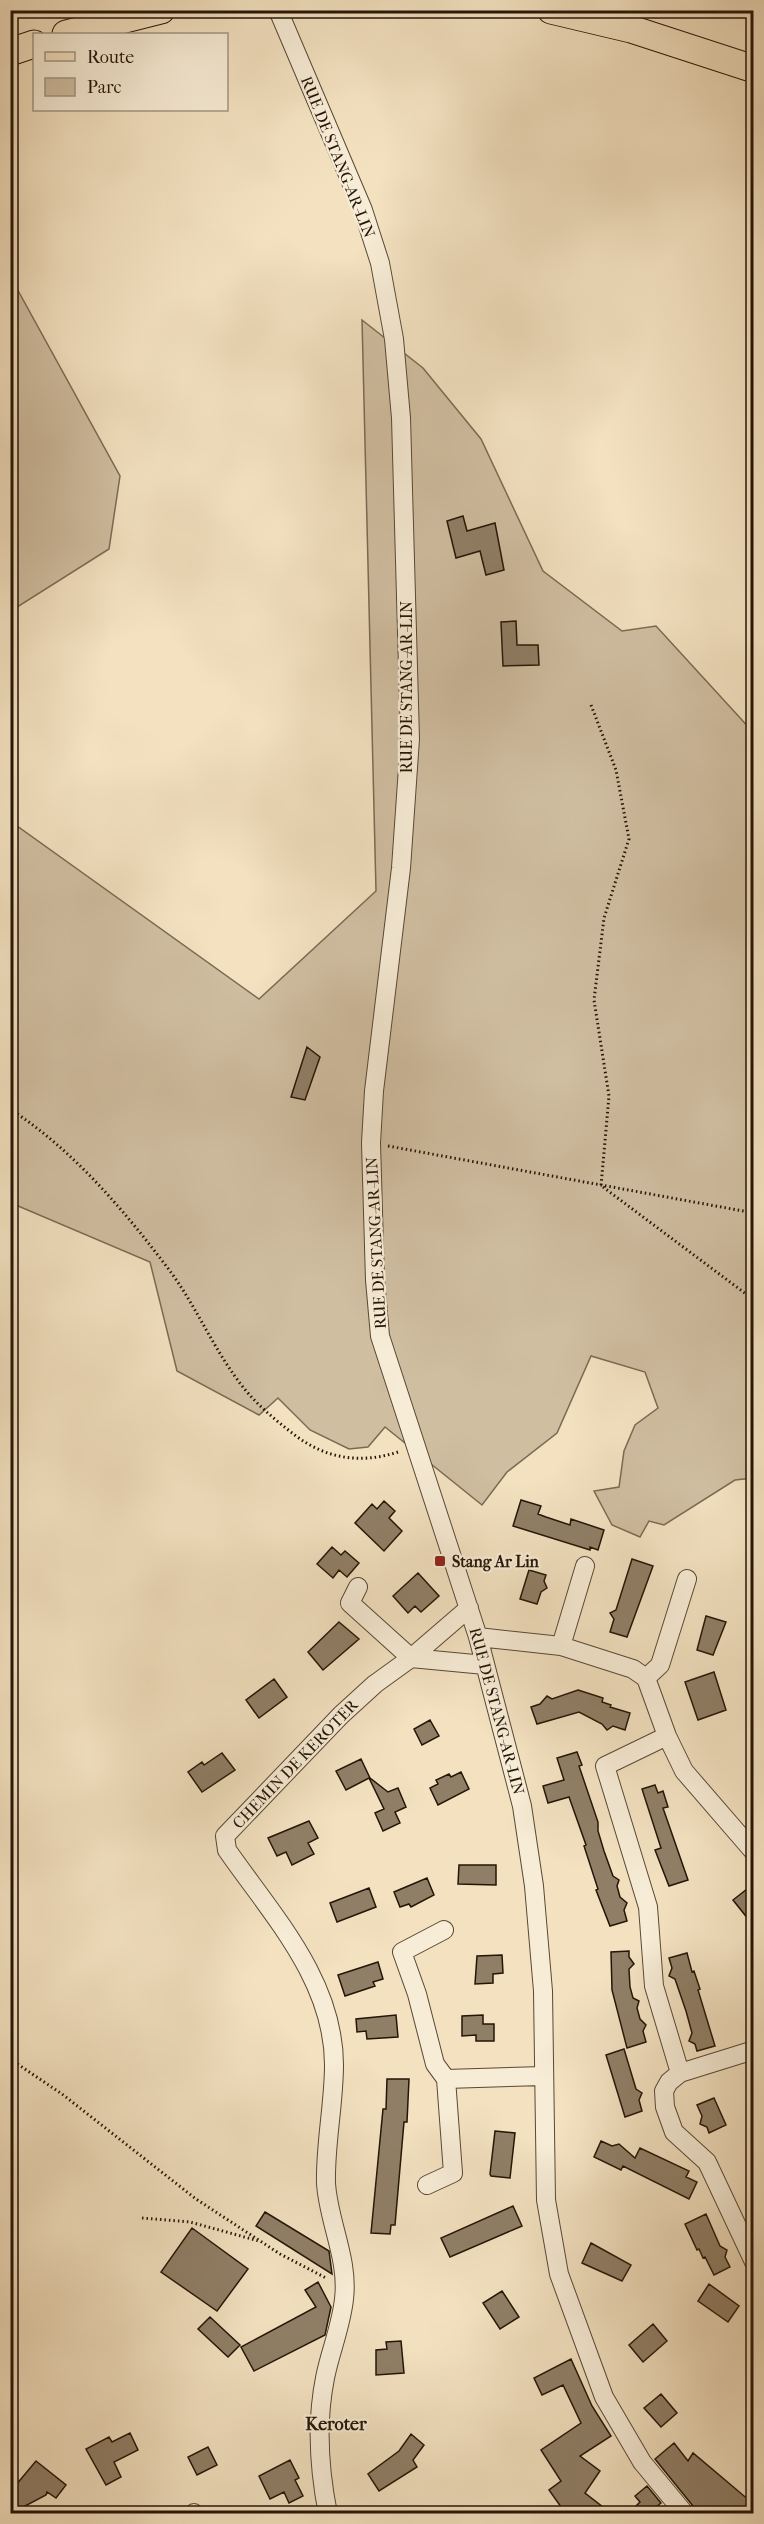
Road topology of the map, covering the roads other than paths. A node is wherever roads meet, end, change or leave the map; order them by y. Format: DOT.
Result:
graph roads {
  1 [pos="161,10"];
  2 [pos="278,10"];
  3 [pos="551,10"];
  4 [pos="70,33"];
  5 [pos="33,44"];
  6 [pos="10,52"];
  7 [pos="753,69"];
  8 [pos="585,1566"];
  9 [pos="687,1579"];
  10 [pos="358,1587"];
  11 [pos="469,1608"];
  12 [pos="478,1638"];
  13 [pos="561,1646"];
  14 [pos="411,1659"];
  15 [pos="485,1665"];
  16 [pos="646,1678"];
  17 [pos="667,1736"];
  18 [pos="753,1852"];
  19 [pos="444,1930"];
  20 [pos="753,2050"];
  21 [pos="680,2073"];
  22 [pos="543,2076"];
  23 [pos="446,2079"];
  24 [pos="427,2185"];
  25 [pos="753,2262"];
  26 [pos="328,2514"];
  27 [pos="685,2514"];
  1 -- 4 [label="main road"];
  2 -- 11 [label="street, RUE DE STANG-AR-LIN"];
  3 -- 7 [label="main road"];
  5 -- 6 [label="main road"];
  8 -- 13 [label="street"];
  9 -- 16 [label="street"];
  10 -- 14 [label="street"];
  11 -- 12 [label="street, RUE DE STANG-AR-LIN"];
  11 -- 14 [label="street, CHEMIN DE KEROTER"];
  12 -- 13 [label="street"];
  12 -- 15 [label="street, RUE DE STANG-AR-LIN"];
  13 -- 16 [label="street"];
  14 -- 15 [label="street"];
  14 -- 26 [label="street, CHEMIN DE KEROTER"];
  15 -- 22 [label="street, RUE DE STANG-AR-LIN"];
  16 -- 17 [label="street"];
  17 -- 18 [label="street"];
  17 -- 21 [label="street"];
  19 -- 23 [label="street"];
  20 -- 21 [label="street"];
  21 -- 25 [label="street"];
  22 -- 23 [label="street"];
  22 -- 27 [label="street, RUE DE STANG-AR-LIN"];
  23 -- 24 [label="street"];
}
